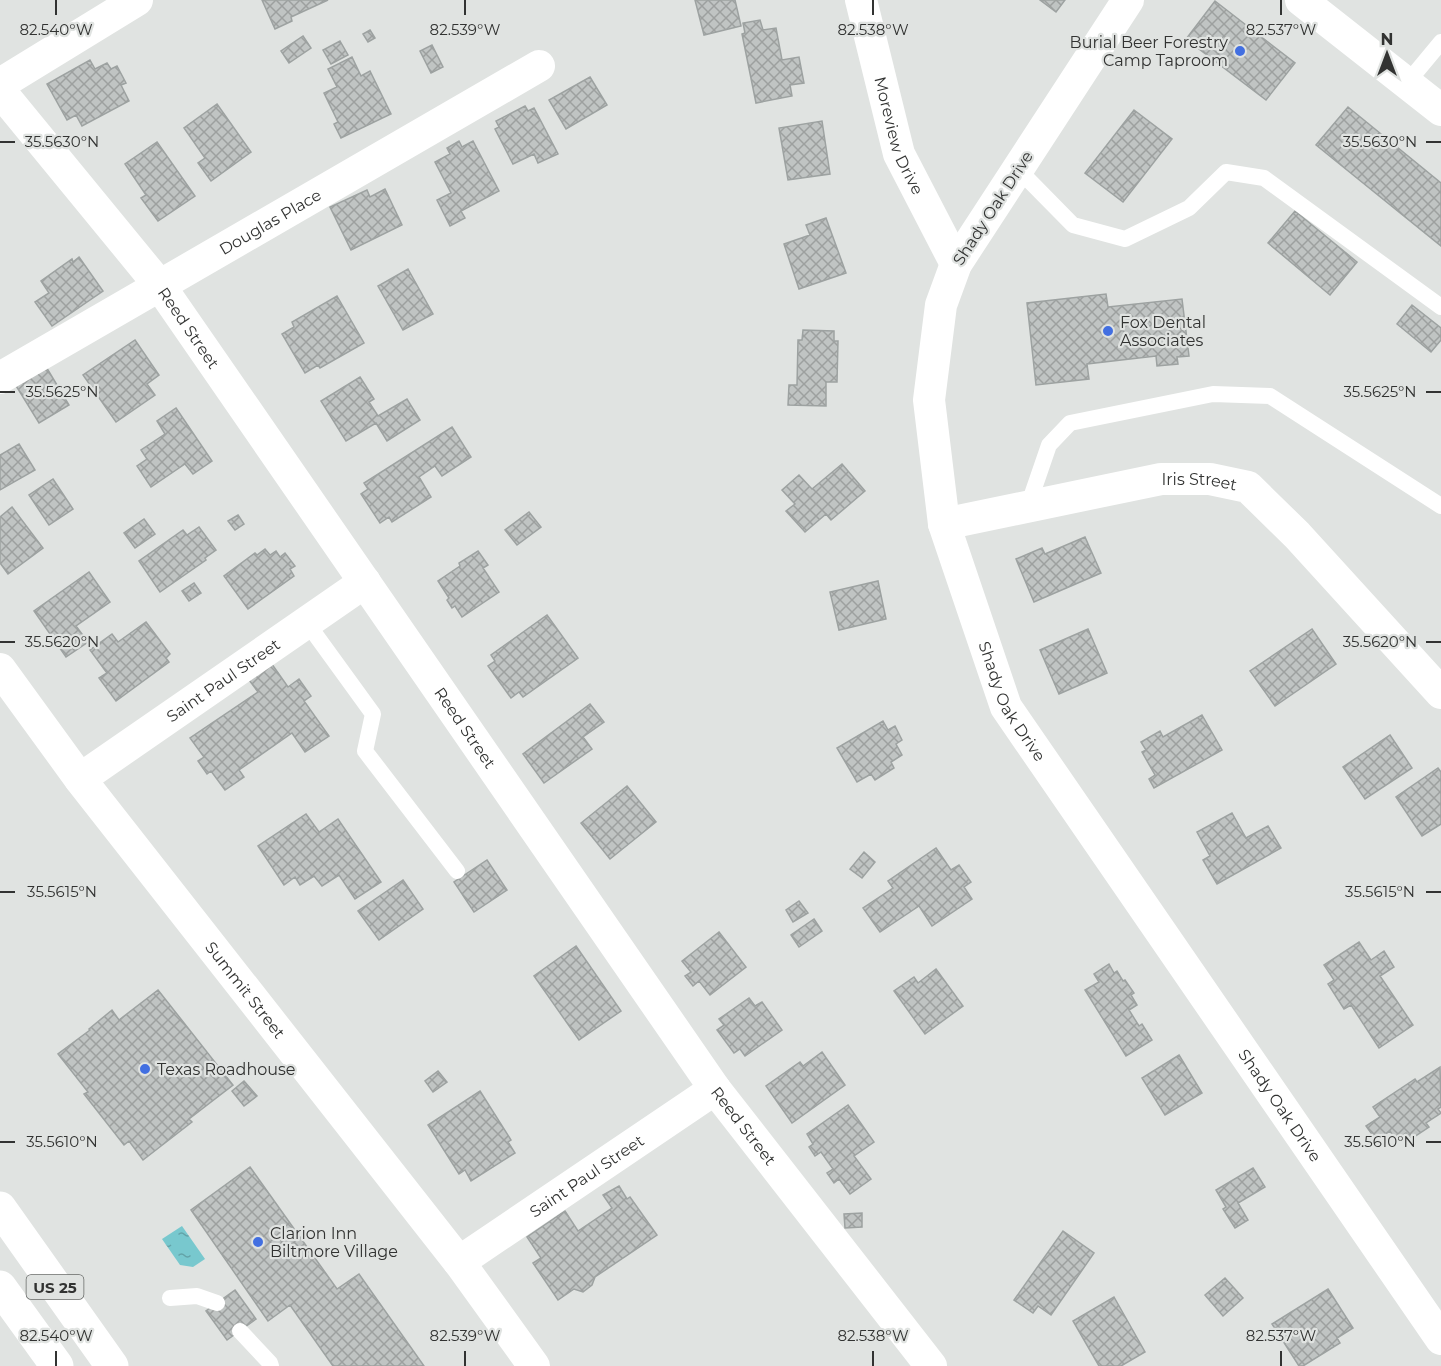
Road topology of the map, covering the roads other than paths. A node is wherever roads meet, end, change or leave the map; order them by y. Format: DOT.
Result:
graph roads {
  1 [pos="137,0"];
  2 [pos="861,0"];
  3 [pos="1128,0"];
  4 [pos="1301,0"];
  5 [pos="1441,42"];
  6 [pos="539,66"];
  7 [pos="1407,83"];
  8 [pos="0,84"];
  9 [pos="0,91"];
  10 [pos="1441,110"];
  11 [pos="1018,169"];
  12 [pos="956,264"];
  13 [pos="160,286"];
  14 [pos="1441,307"];
  15 [pos="0,378"];
  16 [pos="1028,506"];
  17 [pos="1441,506"];
  18 [pos="944,524"];
  19 [pos="365,582"];
  20 [pos="307,623"];
  21 [pos="0,669"];
  22 [pos="1441,693"];
  23 [pos="80,779"];
  24 [pos="457,871"];
  25 [pos="715,1089"];
  26 [pos="0,1208"];
  27 [pos="459,1262"];
  28 [pos="0,1287"];
  29 [pos="170,1298"];
  30 [pos="217,1304"];
  31 [pos="240,1331"];
  32 [pos="1441,1339"];
  33 [pos="57,1366"];
  34 [pos="112,1366"];
  35 [pos="271,1366"];
  36 [pos="534,1366"];
  37 [pos="931,1366"];
  1 -- 8 [label="street"];
  2 -- 12 [label="street, Moreview Drive"];
  3 -- 11 [label="street, Shady Oak Drive"];
  4 -- 7 [label="street"];
  5 -- 7 [label="lane"];
  6 -- 13 [label="street, Douglas Place"];
  7 -- 10 [label="street"];
  9 -- 13 [label="street, Reed Street"];
  11 -- 12 [label="street, Shady Oak Drive"];
  11 -- 14 [label="lane"];
  12 -- 18 [label="street, Shady Oak Drive"];
  13 -- 15 [label="street, Douglas Place"];
  13 -- 19 [label="street, Reed Street"];
  16 -- 17 [label="lane"];
  16 -- 18 [label="street, Iris Street"];
  16 -- 22 [label="street, Iris Street"];
  18 -- 32 [label="street, Shady Oak Drive"];
  19 -- 20 [label="street, Saint Paul Street"];
  19 -- 25 [label="street, Reed Street"];
  20 -- 23 [label="street, Saint Paul Street"];
  20 -- 24 [label="lane"];
  21 -- 23 [label="street, Summit Street"];
  23 -- 27 [label="street, Summit Street"];
  25 -- 27 [label="street, Saint Paul Street"];
  25 -- 37 [label="street, Reed Street"];
  26 -- 34 [label="main road, US 25"];
  27 -- 36 [label="street, Summit Street"];
  28 -- 33 [label="main road, US 25"];
  29 -- 30 [label="lane"];
  31 -- 35 [label="lane"];
}
